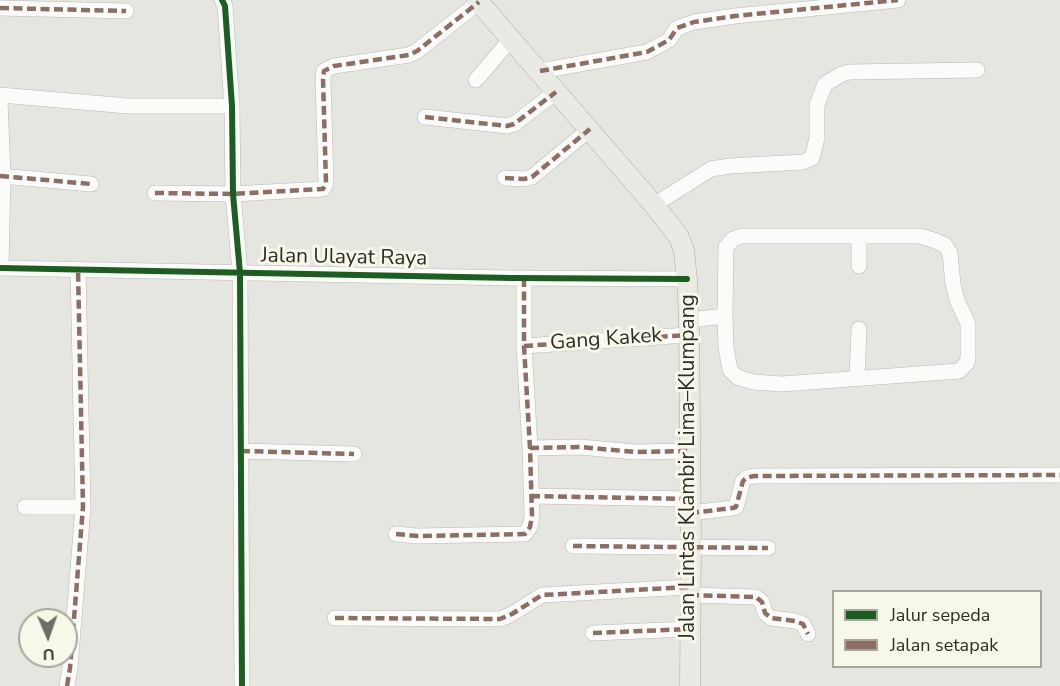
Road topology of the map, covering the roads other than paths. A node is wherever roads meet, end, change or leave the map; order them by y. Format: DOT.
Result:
graph roads {
  1 [pos="222,0"];
  2 [pos="898,0"];
  3 [pos="478,1"];
  4 [pos="0,8"];
  5 [pos="126,11"];
  6 [pos="511,39"];
  7 [pos="977,70"];
  8 [pos="540,71"];
  9 [pos="476,80"];
  10 [pos="556,92"];
  11 [pos="0,95"];
  12 [pos="0,100"];
  13 [pos="232,106"];
  14 [pos="424,117"];
  15 [pos="590,129"];
  16 [pos="1,176"];
  17 [pos="505,178"];
  18 [pos="91,184"];
  19 [pos="155,193"];
  20 [pos="233,194"];
  21 [pos="654,206"];
  22 [pos="859,236"];
  23 [pos="859,266"];
  24 [pos="1,268"];
  25 [pos="78,269"];
  26 [pos="240,273"];
  27 [pos="524,278"];
  28 [pos="687,279"];
  29 [pos="725,316"];
  30 [pos="688,327"];
  31 [pos="858,329"];
  32 [pos="524,345"];
  33 [pos="857,378"];
  34 [pos="530,448"];
  35 [pos="241,451"];
  36 [pos="690,452"];
  37 [pos="354,454"];
  38 [pos="1060,475"];
  39 [pos="531,496"];
  40 [pos="690,506"];
  41 [pos="25,507"];
  42 [pos="83,507"];
  43 [pos="396,534"];
  44 [pos="573,546"];
  45 [pos="691,546"];
  46 [pos="768,548"];
  47 [pos="690,591"];
  48 [pos="334,618"];
  49 [pos="690,629"];
  50 [pos="593,633"];
  51 [pos="808,634"];
  52 [pos="67,686"];
  53 [pos="243,686"];
  54 [pos="690,686"];
  1 -- 13 [label="street"];
  2 -- 8 [label="street"];
  3 -- 6 [label="main road, Jalan Lintas Klambir Lima–Klumpang"];
  3 -- 20 [label="street"];
  4 -- 5 [label="street"];
  6 -- 8 [label="main road, Jalan Lintas Klambir Lima–Klumpang"];
  6 -- 9 [label="street"];
  7 -- 21 [label="street"];
  8 -- 10 [label="main road, Jalan Lintas Klambir Lima–Klumpang"];
  10 -- 14 [label="street"];
  10 -- 15 [label="main road, Jalan Lintas Klambir Lima–Klumpang"];
  11 -- 13 [label="street"];
  12 -- 16 [label="street"];
  13 -- 20 [label="street"];
  15 -- 17 [label="street"];
  15 -- 21 [label="main road, Jalan Lintas Klambir Lima–Klumpang"];
  16 -- 18 [label="street"];
  16 -- 24 [label="street"];
  19 -- 20 [label="street"];
  20 -- 26 [label="street"];
  21 -- 28 [label="main road, Jalan Lintas Klambir Lima–Klumpang"];
  22 -- 23 [label="street"];
  22 -- 29 [label="street"];
  22 -- 33 [label="street"];
  24 -- 25 [label="street, Jalan Ulayat Raya"];
  25 -- 26 [label="street, Jalan Ulayat Raya"];
  25 -- 42 [label="street"];
  26 -- 27 [label="street, Jalan Ulayat Raya"];
  26 -- 35 [label="street"];
  27 -- 28 [label="street, Jalan Ulayat Raya"];
  27 -- 32 [label="street"];
  28 -- 30 [label="main road, Jalan Lintas Klambir Lima–Klumpang"];
  29 -- 30 [label="street, Gang Kakek"];
  29 -- 33 [label="street"];
  30 -- 32 [label="street, Gang Kakek"];
  30 -- 36 [label="main road, Jalan Lintas Klambir Lima–Klumpang"];
  31 -- 33 [label="street"];
  32 -- 34 [label="street"];
  34 -- 36 [label="street"];
  34 -- 39 [label="street"];
  35 -- 37 [label="street"];
  35 -- 53 [label="street"];
  36 -- 40 [label="main road, Jalan Lintas Klambir Lima–Klumpang"];
  38 -- 40 [label="street"];
  39 -- 40 [label="street"];
  39 -- 43 [label="street"];
  40 -- 45 [label="main road, Jalan Lintas Klambir Lima–Klumpang"];
  41 -- 42 [label="street"];
  42 -- 52 [label="street"];
  44 -- 45 [label="street"];
  45 -- 46 [label="street"];
  45 -- 47 [label="main road, Jalan Lintas Klambir Lima–Klumpang"];
  47 -- 48 [label="street"];
  47 -- 49 [label="main road, Jalan Lintas Klambir Lima–Klumpang"];
  47 -- 51 [label="street"];
  49 -- 50 [label="street"];
  49 -- 54 [label="main road, Jalan Lintas Klambir Lima–Klumpang"];
}
